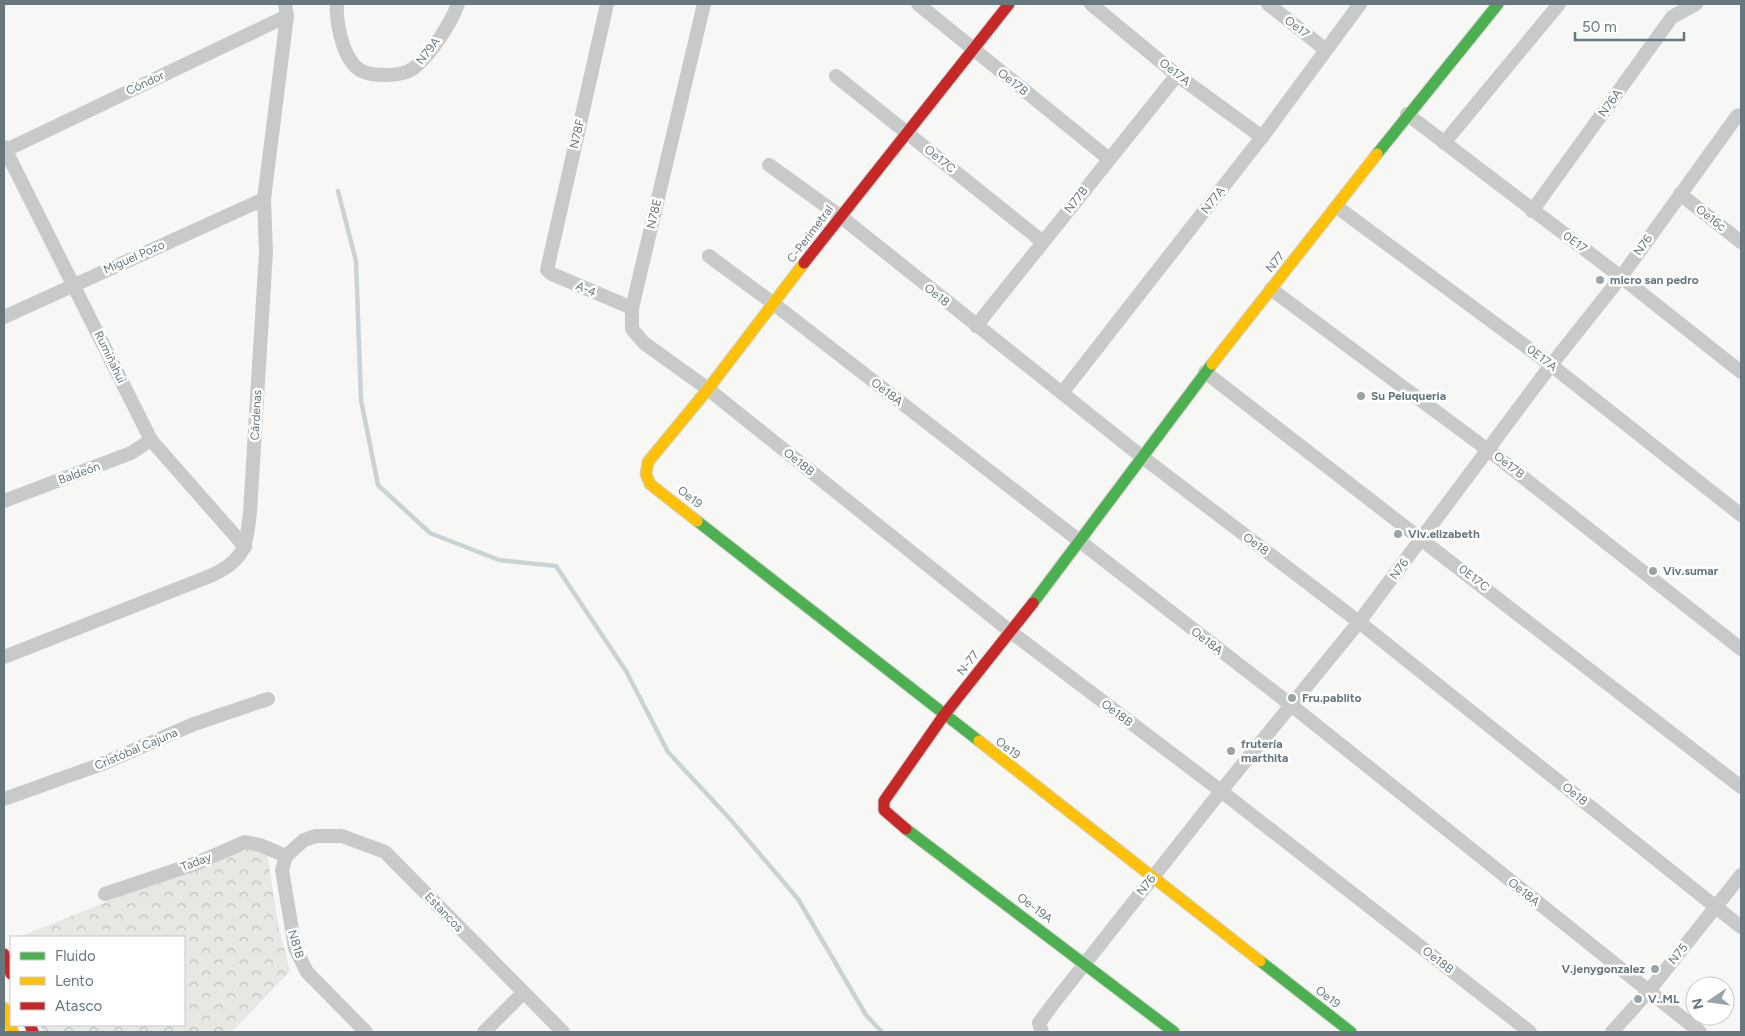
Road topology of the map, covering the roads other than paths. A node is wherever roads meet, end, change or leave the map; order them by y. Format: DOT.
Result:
graph roads {
  1 [pos="458,4"];
  2 [pos="607,4"];
  3 [pos="704,4"];
  4 [pos="918,4"];
  5 [pos="1009,4"];
  6 [pos="1090,4"];
  7 [pos="1268,4"];
  8 [pos="1360,4"];
  9 [pos="1498,4"];
  10 [pos="1559,4"];
  11 [pos="1696,4"];
  12 [pos="337,6"];
  13 [pos="286,10"];
  14 [pos="973,50"];
  15 [pos="1326,50"];
  16 [pos="1177,75"];
  17 [pos="836,76"];
  18 [pos="1407,114"];
  19 [pos="1741,115"];
  20 [pos="907,133"];
  21 [pos="1262,137"];
  22 [pos="1444,143"];
  23 [pos="4,149"];
  24 [pos="1109,159"];
  25 [pos="769,165"];
  26 [pos="1680,194"];
  27 [pos="264,199"];
  28 [pos="1338,207"];
  29 [pos="1532,211"];
  30 [pos="840,216"];
  31 [pos="1043,242"];
  32 [pos="1741,242"];
  33 [pos="708,256"];
  34 [pos="547,264"];
  35 [pos="1621,277"];
  36 [pos="74,284"];
  37 [pos="1271,289"];
  38 [pos="774,304"];
  39 [pos="632,308"];
  40 [pos="4,317"];
  41 [pos="976,326"];
  42 [pos="1551,365"];
  43 [pos="1205,372"];
  44 [pos="1741,372"];
  45 [pos="708,389"];
  46 [pos="1062,394"];
  47 [pos="151,440"];
  48 [pos="1488,449"];
  49 [pos="1141,456"];
  50 [pos="650,484"];
  51 [pos="4,501"];
  52 [pos="1741,515"];
  53 [pos="1422,538"];
  54 [pos="1078,541"];
  55 [pos="245,547"];
  56 [pos="1359,622"];
  57 [pos="1010,632"];
  58 [pos="1741,649"];
  59 [pos="4,657"];
  60 [pos="268,699"];
  61 [pos="1291,705"];
  62 [pos="944,715"];
  63 [pos="1741,787"];
  64 [pos="1221,791"];
  65 [pos="4,799"];
  66 [pos="883,805"];
  67 [pos="286,856"];
  68 [pos="1741,875"];
  69 [pos="1152,877"];
  70 [pos="105,894"];
  71 [pos="1716,907"];
  72 [pos="1741,927"];
  73 [pos="4,954"];
  74 [pos="1085,963"];
  75 [pos="10,971"];
  76 [pos="1648,992"];
  77 [pos="523,993"];
  78 [pos="4,1008"];
  79 [pos="10,1024"];
  80 [pos="366,1032"];
  81 [pos="484,1032"];
  82 [pos="563,1032"];
  83 [pos="1042,1032"];
  84 [pos="1174,1032"];
  85 [pos="1351,1032"];
  86 [pos="1530,1032"];
  87 [pos="1612,1032"];
  88 [pos="1700,1032"];
  1 -- 12 [label="street, N79A"];
  2 -- 34 [label="street, N78F"];
  3 -- 39 [label="street, N78E"];
  4 -- 14 [label="street, Oe17B"];
  5 -- 14 [label="street, C-Perimetral"];
  6 -- 16 [label="street, Oe17A"];
  7 -- 15 [label="street, Oe17"];
  8 -- 15 [label="street, N77A"];
  9 -- 18 [label="street, N77"];
  10 -- 22 [label="street"];
  11 -- 29 [label="street, N76A"];
  13 -- 23 [label="street, Cóndor"];
  13 -- 27 [label="street, Cárdenas"];
  14 -- 20 [label="street, C-Perimetral"];
  14 -- 24 [label="street, Oe17B"];
  15 -- 21 [label="street, N77A"];
  16 -- 21 [label="street, Oe17A"];
  16 -- 24 [label="street, N77B"];
  17 -- 20 [label="street, Oe17C"];
  18 -- 22 [label="street, 0E17"];
  18 -- 28 [label="street, N77"];
  19 -- 26 [label="street, N76"];
  20 -- 30 [label="street, C-Perimetral"];
  20 -- 31 [label="street, Oe17C"];
  21 -- 46 [label="street, N77A"];
  22 -- 29 [label="street, 0E17"];
  23 -- 36 [label="street, Rumiñahui"];
  24 -- 31 [label="street, N77B"];
  25 -- 30 [label="street, Oe18"];
  26 -- 32 [label="street, Oe16c"];
  26 -- 35 [label="street, N76"];
  27 -- 36 [label="street, Miguel Pozo"];
  27 -- 55 [label="street, Cárdenas"];
  28 -- 37 [label="street, N77"];
  28 -- 42 [label="street, 0E17A"];
  29 -- 35 [label="street, 0E17"];
  30 -- 38 [label="street, C-Perimetral"];
  30 -- 41 [label="street, Oe18"];
  31 -- 41 [label="street, N77B"];
  33 -- 38 [label="street, Oe18A"];
  34 -- 39 [label="street, A-4"];
  35 -- 42 [label="street, N76"];
  35 -- 44 [label="street, 0E17"];
  36 -- 40 [label="street, Miguel Pozo"];
  36 -- 47 [label="street, Rumiñahui"];
  37 -- 43 [label="street, N77"];
  37 -- 48 [label="street, Oe17B"];
  38 -- 45 [label="street, C-Perimetral"];
  38 -- 54 [label="street, Oe18A"];
  39 -- 45 [label="street, N78E"];
  41 -- 46 [label="street, Oe18"];
  42 -- 48 [label="street, N76"];
  42 -- 52 [label="street, 0E17A"];
  43 -- 49 [label="street, N77"];
  43 -- 53 [label="street, 0E17C"];
  45 -- 50 [label="street, C-Perimetral"];
  45 -- 57 [label="street, Oe18B"];
  46 -- 49 [label="street, Oe18"];
  47 -- 51 [label="street, Baldeón"];
  47 -- 55 [label="street, Rumiñahui"];
  48 -- 53 [label="street, N76"];
  48 -- 58 [label="street, Oe17B"];
  49 -- 54 [label="street, N77"];
  49 -- 56 [label="street, Oe18"];
  50 -- 62 [label="street, Oe19"];
  53 -- 56 [label="street, N76"];
  53 -- 63 [label="street, 0E17C"];
  54 -- 57 [label="street, N-77"];
  54 -- 61 [label="street, Oe18A"];
  55 -- 59 [label="street"];
  56 -- 61 [label="street, N76"];
  56 -- 71 [label="street, Oe18"];
  57 -- 62 [label="street, N-77"];
  57 -- 64 [label="street, Oe18B"];
  60 -- 65 [label="street, Cristóbal Cajuna"];
  61 -- 64 [label="street, N76"];
  61 -- 76 [label="street, Oe18A"];
  62 -- 66 [label="street, N-77"];
  62 -- 69 [label="street, Oe19"];
  64 -- 69 [label="street, N76"];
  64 -- 86 [label="street, Oe18B"];
  66 -- 74 [label="street, Oe-19A"];
  67 -- 70 [label="street, Taday"];
  67 -- 77 [label="street, Estancos"];
  67 -- 80 [label="street, N81B"];
  68 -- 71 [label="street, N75"];
  69 -- 74 [label="street, N76"];
  69 -- 85 [label="street, Oe19"];
  71 -- 72 [label="street, Oe18"];
  71 -- 76 [label="street, N75"];
  73 -- 75 [label="street"];
  74 -- 83 [label="street, N76"];
  74 -- 84 [label="street, Oe-19A"];
  76 -- 87 [label="street, N75"];
  76 -- 88 [label="street, Oe18A"];
  77 -- 81 [label="street"];
  77 -- 82 [label="street, Estancos"];
  78 -- 79 [label="street"];
}
